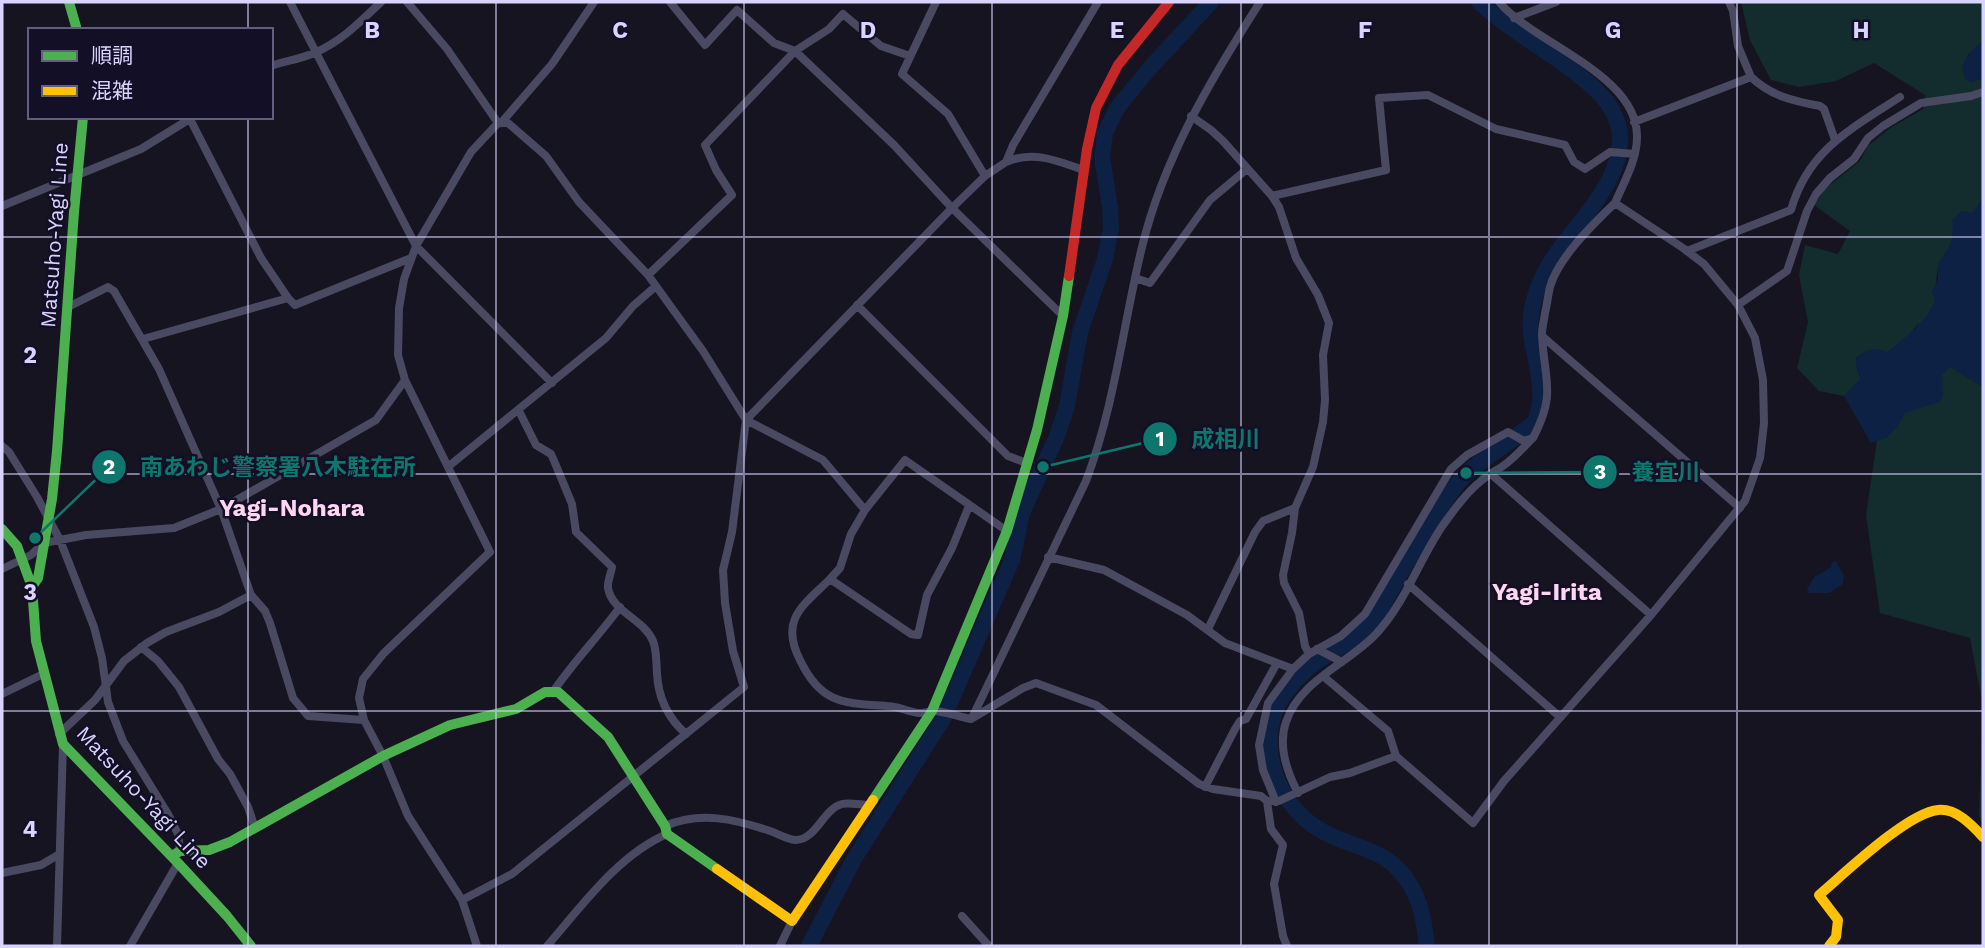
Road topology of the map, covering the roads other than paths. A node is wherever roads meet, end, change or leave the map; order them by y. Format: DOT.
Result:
graph roads {
  1 [pos="68,2"];
  2 [pos="290,2"];
  3 [pos="381,2"];
  4 [pos="407,2"];
  5 [pos="594,2"];
  6 [pos="670,2"];
  7 [pos="936,2"];
  8 [pos="1098,2"];
  9 [pos="1169,2"];
  10 [pos="1259,2"];
  11 [pos="1499,2"];
  12 [pos="1556,2"];
  13 [pos="1729,2"];
  14 [pos="1514,18"];
  15 [pos="76,28"];
  16 [pos="795,51"];
  17 [pos="314,53"];
  18 [pos="910,56"];
  19 [pos="273,65"];
  20 [pos="1751,77"];
  21 [pos="1983,92"];
  22 [pos="1900,97"];
  23 [pos="1191,117"];
  24 [pos="83,119"];
  25 [pos="189,119"];
  26 [pos="192,119"];
  27 [pos="1634,122"];
  28 [pos="499,123"];
  29 [pos="1835,140"];
  30 [pos="1635,154"];
  31 [pos="1006,162"];
  32 [pos="1247,169"];
  33 [pos="1084,170"];
  34 [pos="985,176"];
  35 [pos="75,178"];
  36 [pos="1272,196"];
  37 [pos="1615,203"];
  38 [pos="2,206"];
  39 [pos="952,208"];
  40 [pos="416,246"];
  41 [pos="1687,251"];
  42 [pos="411,258"];
  43 [pos="648,275"];
  44 [pos="1135,278"];
  45 [pos="656,286"];
  46 [pos="288,298"];
  47 [pos="857,305"];
  48 [pos="1738,305"];
  49 [pos="68,307"];
  50 [pos="1063,316"];
  51 [pos="1542,336"];
  52 [pos="143,339"];
  53 [pos="405,380"];
  54 [pos="552,383"];
  55 [pos="519,411"];
  56 [pos="747,420"];
  57 [pos="1528,440"];
  58 [pos="2,446"];
  59 [pos="1027,463"];
  60 [pos="449,466"];
  61 [pos="1491,474"];
  62 [pos="969,506"];
  63 [pos="1295,508"];
  64 [pos="1740,508"];
  65 [pos="222,509"];
  66 [pos="865,510"];
  67 [pos="48,521"];
  68 [pos="2,529"];
  69 [pos="1007,531"];
  70 [pos="60,540"];
  71 [pos="44,543"];
  72 [pos="1048,556"];
  73 [pos="23,559"];
  74 [pos="2,569"];
  75 [pos="830,579"];
  76 [pos="1408,584"];
  77 [pos="32,587"];
  78 [pos="251,595"];
  79 [pos="620,607"];
  80 [pos="1651,615"];
  81 [pos="1208,629"];
  82 [pos="141,647"];
  83 [pos="1316,651"];
  84 [pos="1342,662"];
  85 [pos="1277,663"];
  86 [pos="1293,669"];
  87 [pos="43,674"];
  88 [pos="1323,676"];
  89 [pos="106,684"];
  90 [pos="553,692"];
  91 [pos="2,694"];
  92 [pos="935,711"];
  93 [pos="1560,717"];
  94 [pos="967,719"];
  95 [pos="364,720"];
  96 [pos="686,734"];
  97 [pos="62,739"];
  98 [pos="383,756"];
  99 [pos="1396,757"];
  100 [pos="634,777"];
  101 [pos="1205,787"];
  102 [pos="1298,793"];
  103 [pos="1274,802"];
  104 [pos="869,805"];
  105 [pos="256,828"];
  106 [pos="666,830"];
  107 [pos="1983,837"];
  108 [pos="58,855"];
  109 [pos="177,857"];
  110 [pos="2,873"];
  111 [pos="462,900"];
  112 [pos="962,916"];
  113 [pos="792,921"];
  114 [pos="57,946"];
  115 [pos="130,946"];
  116 [pos="251,946"];
  117 [pos="477,946"];
  118 [pos="547,946"];
  119 [pos="780,946"];
  120 [pos="989,946"];
  121 [pos="1287,946"];
  122 [pos="1829,946"];
  1 -- 15 [label="street"];
  2 -- 17 [label="street"];
  3 -- 17 [label="street"];
  4 -- 28 [label="street"];
  5 -- 28 [label="street"];
  6 -- 16 [label="street"];
  7 -- 18 [label="street"];
  8 -- 31 [label="street"];
  9 -- 33 [label="street"];
  10 -- 23 [label="street"];
  11 -- 14 [label="street"];
  12 -- 14 [label="street"];
  13 -- 20 [label="street"];
  14 -- 27 [label="street"];
  16 -- 18 [label="street"];
  16 -- 39 [label="street"];
  16 -- 43 [label="street"];
  17 -- 19 [label="street"];
  17 -- 40 [label="street"];
  18 -- 34 [label="street"];
  20 -- 27 [label="street"];
  20 -- 29 [label="street"];
  21 -- 48 [label="street"];
  22 -- 29 [label="street"];
  23 -- 32 [label="street"];
  23 -- 44 [label="street"];
  24 -- 35 [label="street, Matsuho-Yagi Line"];
  25 -- 35 [label="street"];
  26 -- 46 [label="street"];
  27 -- 30 [label="street"];
  28 -- 40 [label="street"];
  28 -- 43 [label="street"];
  29 -- 41 [label="street"];
  30 -- 36 [label="street"];
  30 -- 37 [label="street"];
  31 -- 33 [label="street"];
  31 -- 34 [label="street"];
  32 -- 36 [label="street"];
  32 -- 44 [label="street"];
  33 -- 50 [label="street"];
  34 -- 39 [label="street"];
  35 -- 38 [label="street"];
  35 -- 49 [label="street, Matsuho-Yagi Line"];
  36 -- 63 [label="street"];
  37 -- 41 [label="street"];
  37 -- 51 [label="street"];
  39 -- 47 [label="street"];
  39 -- 50 [label="street"];
  40 -- 42 [label="street"];
  40 -- 54 [label="street"];
  41 -- 48 [label="street"];
  42 -- 46 [label="street"];
  42 -- 53 [label="street"];
  43 -- 45 [label="street"];
  44 -- 72 [label="street"];
  45 -- 54 [label="street"];
  45 -- 56 [label="street"];
  46 -- 52 [label="street"];
  47 -- 56 [label="street"];
  47 -- 59 [label="street"];
  48 -- 64 [label="street"];
  49 -- 52 [label="street"];
  49 -- 67 [label="street, Matsuho-Yagi Line"];
  50 -- 59 [label="street"];
  51 -- 57 [label="street"];
  51 -- 64 [label="street"];
  52 -- 65 [label="street"];
  53 -- 60 [label="street"];
  53 -- 65 [label="street"];
  54 -- 55 [label="street"];
  55 -- 60 [label="street"];
  55 -- 79 [label="street"];
  56 -- 66 [label="street"];
  56 -- 96 [label="street"];
  57 -- 61 [label="street"];
  57 -- 83 [label="street"];
  58 -- 67 [label="street"];
  59 -- 69 [label="street"];
  60 -- 95 [label="street"];
  61 -- 76 [label="street"];
  61 -- 80 [label="street"];
  62 -- 66 [label="street"];
  62 -- 69 [label="street"];
  62 -- 75 [label="street"];
  63 -- 81 [label="street"];
  63 -- 83 [label="street"];
  64 -- 80 [label="street"];
  65 -- 70 [label="street"];
  65 -- 78 [label="street"];
  66 -- 75 [label="street"];
  67 -- 70 [label="street"];
  67 -- 71 [label="street, Matsuho-Yagi Line"];
  68 -- 73 [label="street"];
  69 -- 92 [label="street"];
  70 -- 71 [label="street"];
  70 -- 89 [label="street"];
  71 -- 73 [label="street"];
  71 -- 77 [label="street, Matsuho-Yagi Line"];
  72 -- 81 [label="street"];
  72 -- 94 [label="street"];
  73 -- 74 [label="street"];
  73 -- 77 [label="street"];
  75 -- 92 [label="street"];
  76 -- 84 [label="street"];
  76 -- 93 [label="street"];
  77 -- 87 [label="street, Matsuho-Yagi Line"];
  78 -- 82 [label="street"];
  78 -- 95 [label="street"];
  79 -- 90 [label="street"];
  79 -- 96 [label="street"];
  80 -- 93 [label="street"];
  81 -- 85 [label="street"];
  82 -- 89 [label="street"];
  82 -- 105 [label="street"];
  83 -- 84 [label="street"];
  83 -- 86 [label="street"];
  84 -- 88 [label="street"];
  85 -- 86 [label="street"];
  85 -- 101 [label="street"];
  86 -- 103 [label="street"];
  87 -- 91 [label="street"];
  87 -- 97 [label="street, Matsuho-Yagi Line"];
  88 -- 99 [label="street"];
  88 -- 102 [label="street"];
  89 -- 97 [label="street"];
  89 -- 109 [label="street"];
  90 -- 98 [label="street"];
  90 -- 100 [label="street"];
  92 -- 94 [label="street"];
  92 -- 104 [label="street"];
  93 -- 99 [label="street"];
  94 -- 101 [label="street"];
  95 -- 98 [label="street"];
  96 -- 100 [label="street"];
  97 -- 108 [label="street"];
  97 -- 109 [label="street, Matsuho-Yagi Line"];
  98 -- 105 [label="street"];
  98 -- 111 [label="street"];
  99 -- 102 [label="street"];
  100 -- 106 [label="street"];
  100 -- 111 [label="street"];
  101 -- 103 [label="street"];
  102 -- 103 [label="street"];
  103 -- 121 [label="street"];
  104 -- 106 [label="street"];
  104 -- 113 [label="street"];
  105 -- 109 [label="street"];
  106 -- 113 [label="street"];
  106 -- 118 [label="street"];
  107 -- 122 [label="street"];
  108 -- 110 [label="street"];
  108 -- 114 [label="street"];
  109 -- 115 [label="street"];
  109 -- 116 [label="street, Matsuho-Yagi Line"];
  111 -- 117 [label="street"];
  112 -- 120 [label="street"];
  113 -- 119 [label="street"];
}
